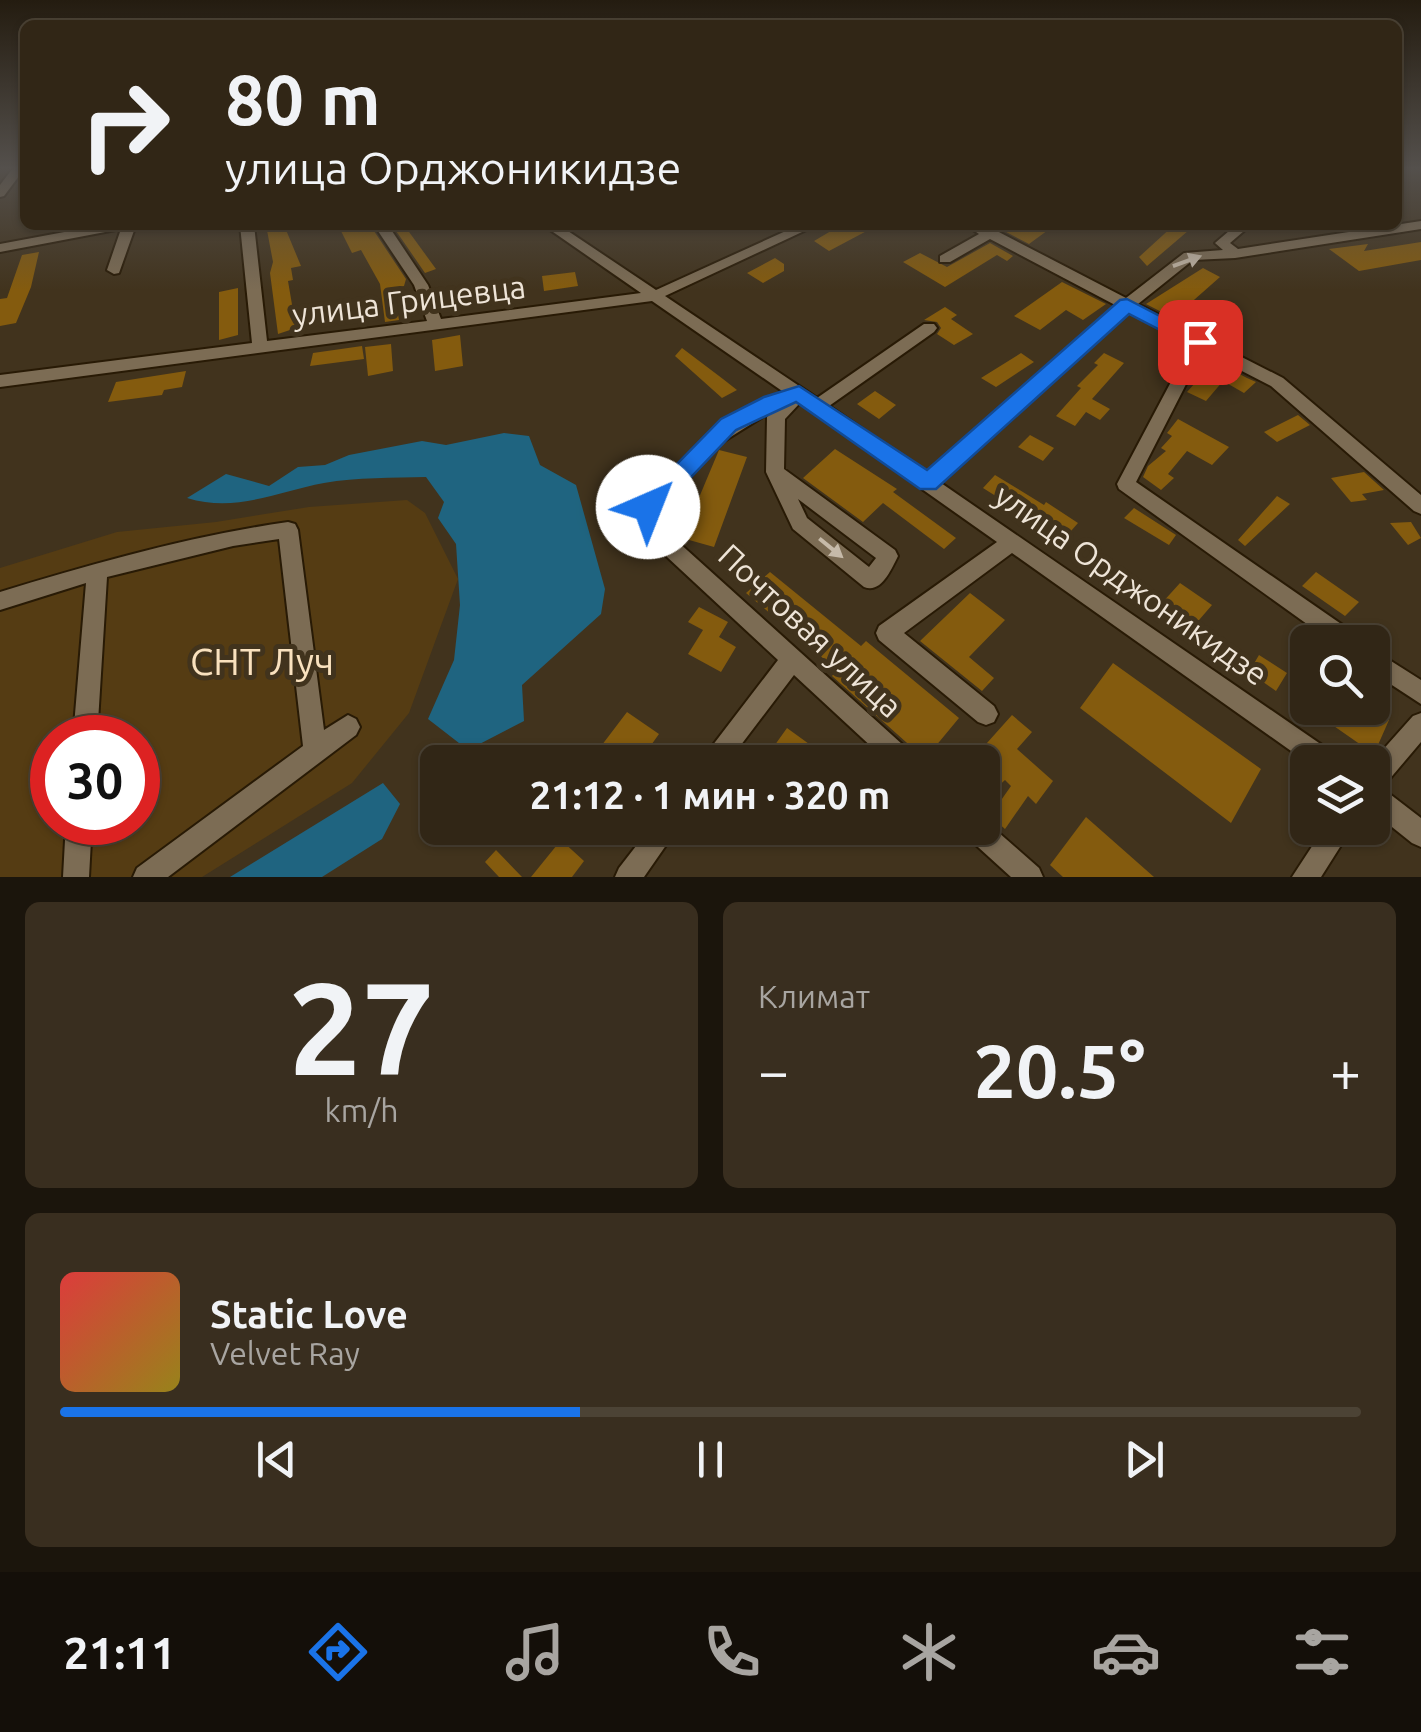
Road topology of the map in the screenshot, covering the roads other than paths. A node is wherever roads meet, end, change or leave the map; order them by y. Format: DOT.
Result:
graph roads {
  1 [pos="95,230"];
  2 [pos="120,230"];
  3 [pos="248,230"];
  4 [pos="384,230"];
  5 [pos="557,230"];
  6 [pos="795,230"];
  7 [pos="982,230"];
  8 [pos="1238,230"];
  9 [pos="1324,230"];
  10 [pos="1384,230"];
  11 [pos="990,234"];
  12 [pos="1332,237"];
  13 [pos="0,248"];
  14 [pos="1235,254"];
  15 [pos="946,258"];
  16 [pos="114,270"];
  17 [pos="654,296"];
  18 [pos="1127,305"];
  19 [pos="436,325"];
  20 [pos="929,328"];
  21 [pos="1200,342"];
  22 [pos="260,348"];
  23 [pos="0,381"];
  24 [pos="799,394"];
  25 [pos="817,406"];
  26 [pos="775,472"];
  27 [pos="928,483"];
  28 [pos="1421,506"];
  29 [pos="1012,542"];
  30 [pos="97,572"];
  31 [pos="0,600"];
  32 [pos="1326,625"];
  33 [pos="792,659"];
  34 [pos="1390,671"];
  35 [pos="1421,693"];
  36 [pos="986,714"];
  37 [pos="87,715"];
  38 [pos="1421,724"];
  39 [pos="348,728"];
  40 [pos="727,745"];
  41 [pos="886,745"];
  42 [pos="1303,745"];
  43 [pos="315,749"];
  44 [pos="1390,760"];
  45 [pos="1390,809"];
  46 [pos="1421,834"];
  47 [pos="78,845"];
  48 [pos="653,845"];
  49 [pos="994,845"];
  50 [pos="1327,845"];
  51 [pos="76,877"];
  52 [pos="146,877"];
  53 [pos="628,877"];
  54 [pos="1029,877"];
  55 [pos="1305,877"];
  1 -- 13 [label="street"];
  2 -- 16 [label="street"];
  3 -- 22 [label="street"];
  4 -- 19 [label="street"];
  5 -- 17 [label="street, улица Орджоникидзе"];
  6 -- 17 [label="street, улица Грицевца"];
  7 -- 11 [label="street"];
  8 -- 14 [label="street"];
  9 -- 12 [label="street"];
  10 -- 12 [label="street"];
  11 -- 15 [label="street"];
  11 -- 18 [label="street"];
  12 -- 14 [label="street"];
  18 -- 14 [label="street, one-way"];
  17 -- 19 [label="street, улица Грицевца"];
  17 -- 24 [label="street, улица Орджоникидзе"];
  18 -- 21 [label="street"];
  18 -- 27 [label="street"];
  19 -- 22 [label="street, улица Грицевца"];
  20 -- 25 [label="street"];
  21 -- 28 [label="street"];
  21 -- 32 [label="street"];
  22 -- 23 [label="street, улица Грицевца"];
  24 -- 25 [label="street, улица Орджоникидзе"];
  24 -- 26 [label="street"];
  24 -- 33 [label="street, Почтовая улица"];
  25 -- 27 [label="street, улица Орджоникидзе"];
  26 -- 26 [label="street, one-way"];
  27 -- 29 [label="street, улица Орджоникидзе"];
  29 -- 36 [label="street"];
  29 -- 42 [label="street, улица Орджоникидзе"];
  30 -- 31 [label="street"];
  30 -- 37 [label="street"];
  30 -- 43 [label="street"];
  33 -- 40 [label="street"];
  33 -- 41 [label="street, Почтовая улица"];
  34 -- 35 [label="street"];
  38 -- 44 [label="street"];
  39 -- 43 [label="street"];
  43 -- 52 [label="street"];
  45 -- 46 [label="street"];
  47 -- 51 [label="street"];
  48 -- 53 [label="street"];
  49 -- 54 [label="street"];
  50 -- 55 [label="street"];
}
